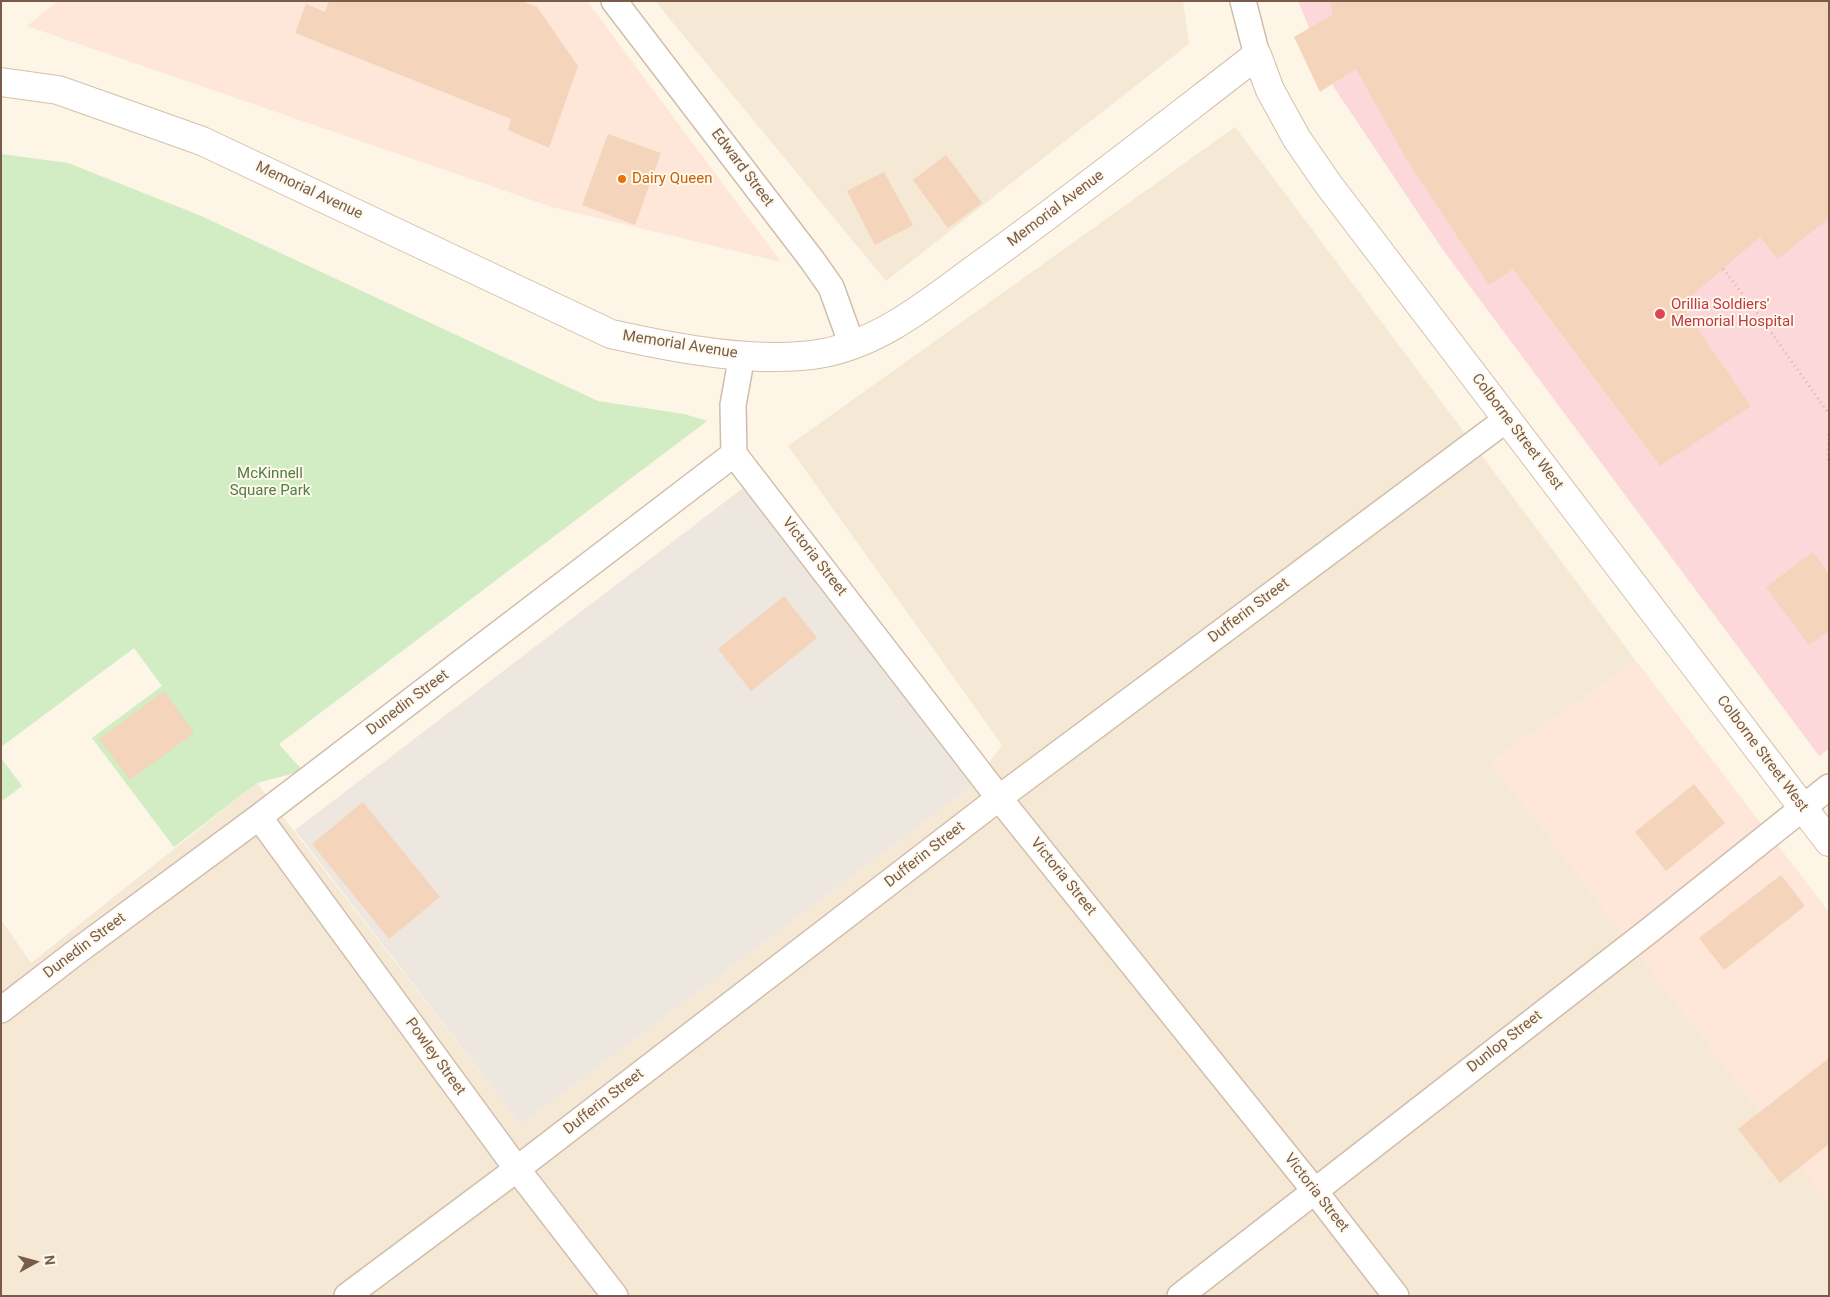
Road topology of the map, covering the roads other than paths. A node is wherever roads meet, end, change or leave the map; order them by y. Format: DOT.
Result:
graph roads {
  1 [pos="614,1"];
  2 [pos="1243,1"];
  3 [pos="1257,55"];
  4 [pos="1,82"];
  5 [pos="852,345"];
  6 [pos="742,355"];
  7 [pos="1507,418"];
  8 [pos="734,454"];
  9 [pos="1829,787"];
  10 [pos="999,798"];
  11 [pos="1802,807"];
  12 [pos="259,817"];
  13 [pos="1829,842"];
  14 [pos="1,1010"];
  15 [pos="517,1169"];
  16 [pos="1314,1190"];
  17 [pos="347,1296"];
  18 [pos="615,1296"];
  19 [pos="1180,1296"];
  20 [pos="1396,1296"];
  1 -- 5 [label="street, Edward Street"];
  2 -- 3 [label="street, Colborne Street West"];
  3 -- 5 [label="main road, Memorial Avenue"];
  3 -- 7 [label="main road, Colborne Street West"];
  4 -- 6 [label="main road, Memorial Avenue"];
  5 -- 6 [label="main road, Memorial Avenue"];
  6 -- 8 [label="street"];
  7 -- 10 [label="street, Dufferin Street"];
  7 -- 11 [label="main road, Colborne Street West"];
  8 -- 10 [label="street, Victoria Street"];
  8 -- 12 [label="street, Dunedin Street"];
  9 -- 11 [label="street, Dunlop Street"];
  10 -- 15 [label="street, Dufferin Street"];
  10 -- 16 [label="street, Victoria Street"];
  11 -- 13 [label="main road, Colborne Street West"];
  11 -- 16 [label="street, Dunlop Street"];
  12 -- 14 [label="street, Dunedin Street"];
  12 -- 15 [label="street, Powley Street"];
  15 -- 17 [label="street, Dufferin Street"];
  15 -- 18 [label="street, Powley Street"];
  16 -- 19 [label="street, Dunlop Street"];
  16 -- 20 [label="street, Victoria Street"];
}
